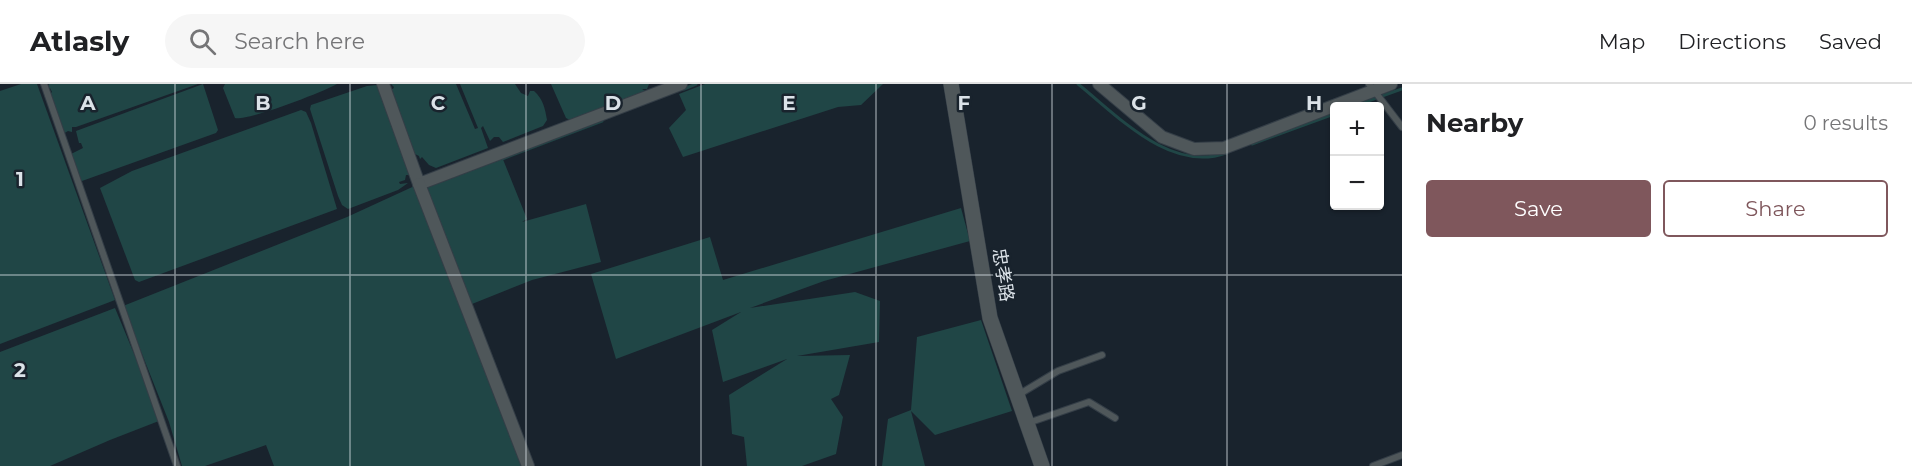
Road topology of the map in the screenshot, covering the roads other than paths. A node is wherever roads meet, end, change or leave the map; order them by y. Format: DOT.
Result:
graph roads {
  1 [pos="44,84"];
  2 [pos="383,84"];
  3 [pos="681,84"];
  4 [pos="951,84"];
  5 [pos="1100,84"];
  6 [pos="1391,84"];
  7 [pos="1371,87"];
  8 [pos="1402,128"];
  9 [pos="419,184"];
  10 [pos="1102,355"];
  11 [pos="1017,395"];
  12 [pos="1115,418"];
  13 [pos="1027,423"];
  14 [pos="1402,455"];
  15 [pos="177,466"];
  16 [pos="528,466"];
  17 [pos="1042,466"];
  18 [pos="1373,466"];
  1 -- 15 [label="lane"];
  2 -- 9 [label="street"];
  3 -- 9 [label="street"];
  4 -- 11 [label="street, 忠孝路"];
  5 -- 7 [label="street"];
  6 -- 7 [label="street"];
  7 -- 8 [label="lane"];
  9 -- 16 [label="street"];
  10 -- 11 [label="lane"];
  11 -- 13 [label="street, 忠孝路"];
  12 -- 13 [label="lane"];
  13 -- 17 [label="street, 忠孝路"];
  14 -- 18 [label="lane"];
}
